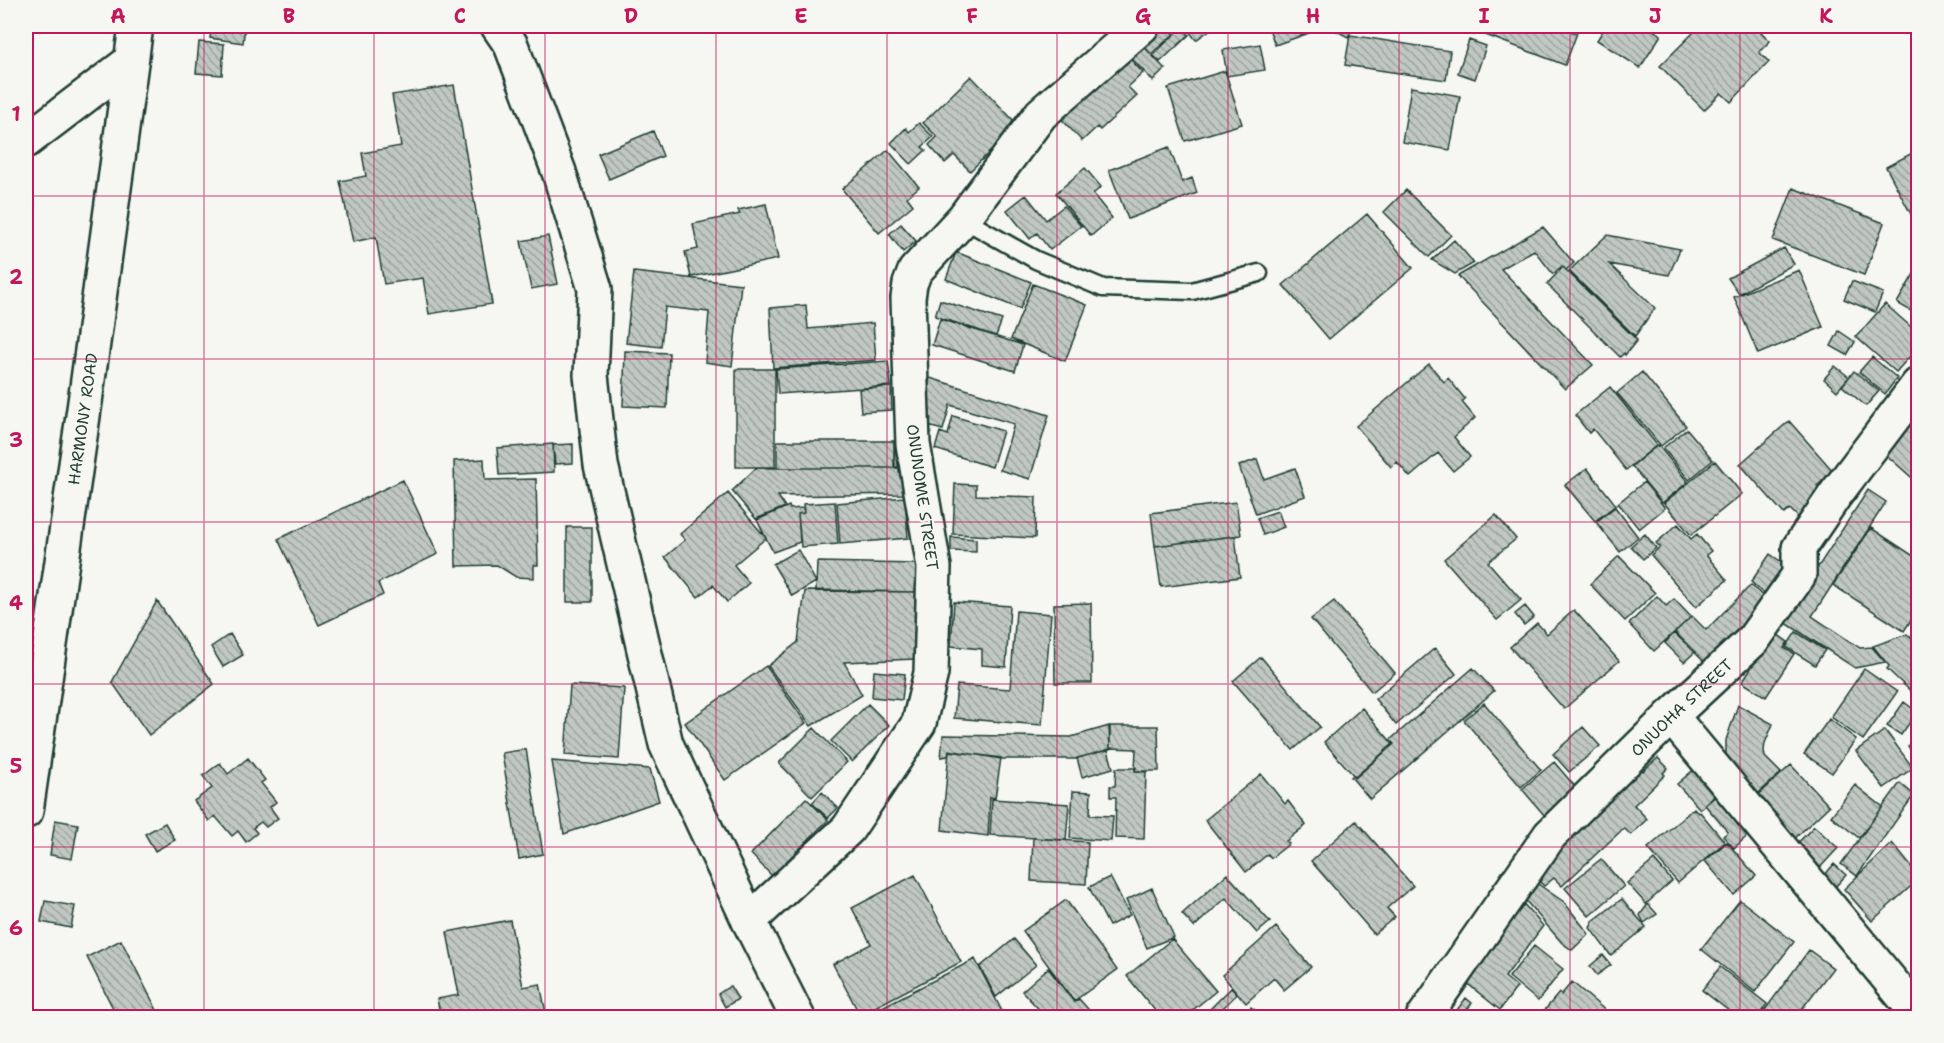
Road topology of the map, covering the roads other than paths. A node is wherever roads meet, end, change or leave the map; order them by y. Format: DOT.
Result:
graph roads {
  1 [pos="136,26"];
  2 [pos="498,26"];
  3 [pos="1142,26"];
  4 [pos="131,61"];
  5 [pos="26,141"];
  6 [pos="963,219"];
  7 [pos="1259,273"];
  8 [pos="1918,385"];
  9 [pos="1671,716"];
  10 [pos="26,811"];
  11 [pos="748,921"];
  12 [pos="1918,1014"];
  13 [pos="798,1017"];
  14 [pos="1423,1017"];
  1 -- 4 [label="street, HARMONY ROAD"];
  2 -- 11 [label="street"];
  3 -- 6 [label="street, ONUNOME STREET"];
  4 -- 5 [label="street"];
  4 -- 10 [label="street, HARMONY ROAD"];
  6 -- 7 [label="lane"];
  6 -- 11 [label="street, ONUNOME STREET"];
  8 -- 9 [label="street, ONUOHA STREET"];
  9 -- 12 [label="street"];
  9 -- 14 [label="street, ONUOHA STREET"];
  11 -- 13 [label="street"];
}
